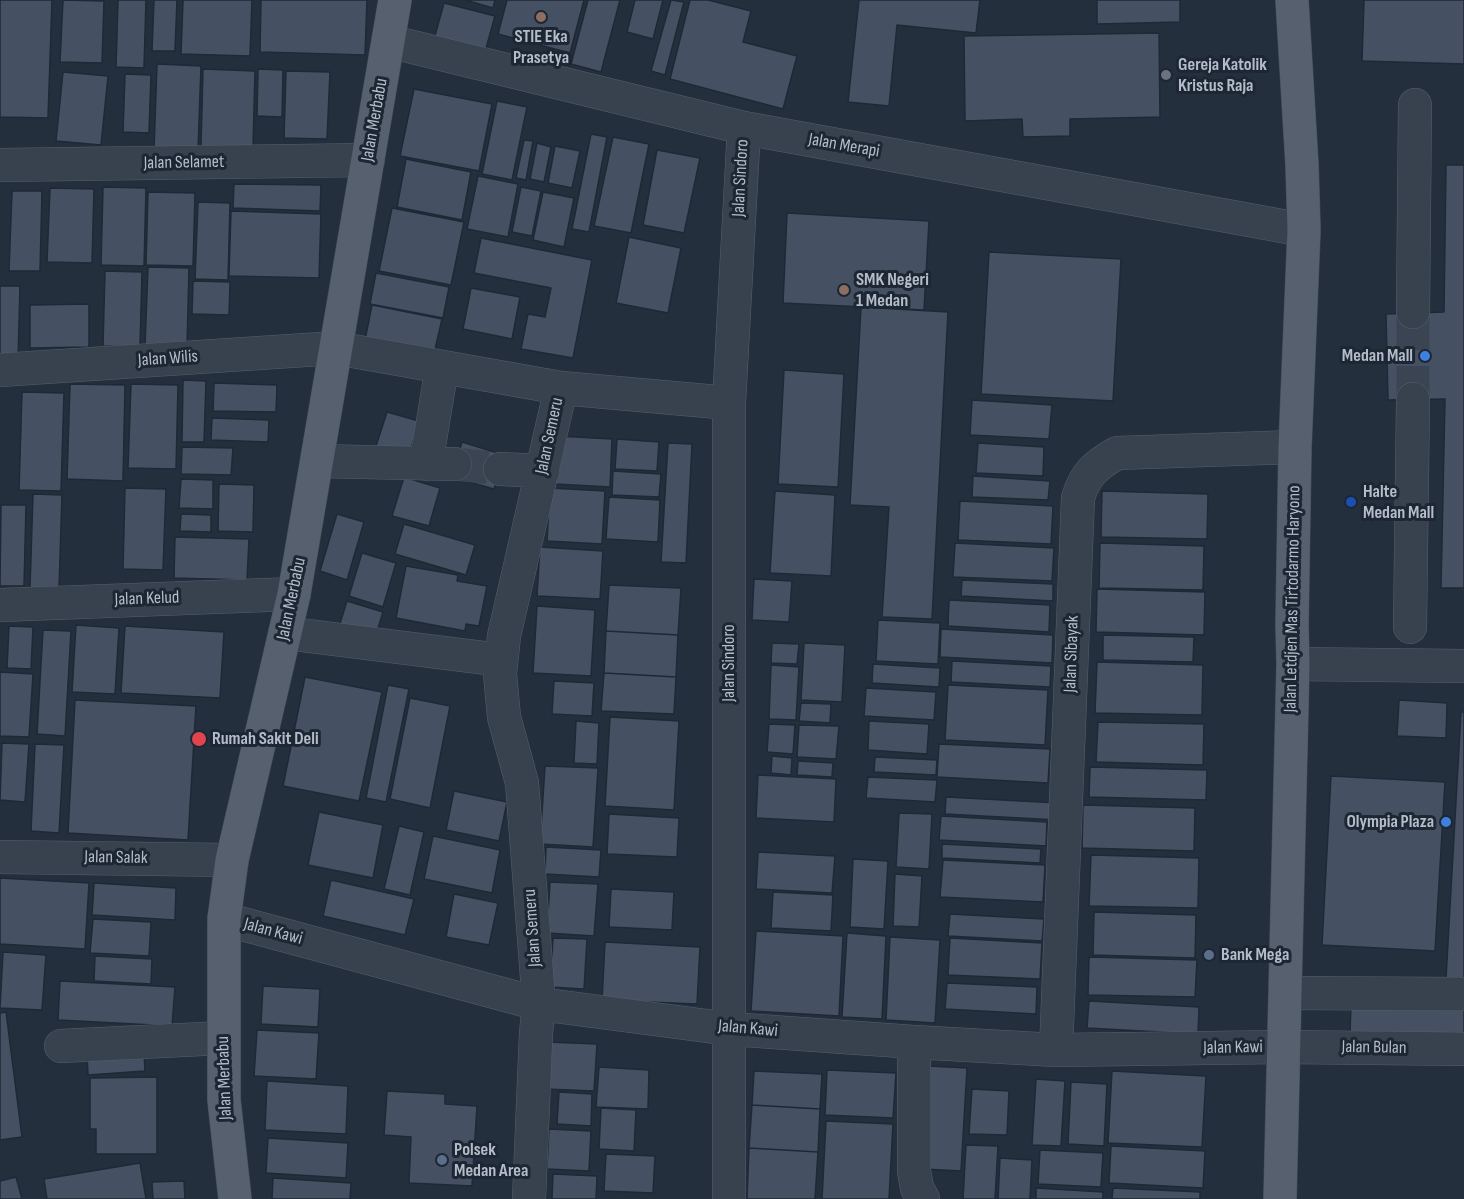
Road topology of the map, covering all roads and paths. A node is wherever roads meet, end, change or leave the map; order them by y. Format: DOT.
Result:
graph roads {
  1 [pos="395,0"];
  2 [pos="1292,0"];
  3 [pos="388,40"];
  4 [pos="1415,105"];
  5 [pos="744,128"];
  6 [pos="368,160"];
  7 [pos="0,165"];
  8 [pos="1304,230"];
  9 [pos="1413,312"];
  10 [pos="336,348"];
  11 [pos="442,367"];
  12 [pos="0,370"];
  13 [pos="561,388"];
  14 [pos="1413,399"];
  15 [pos="729,404"];
  16 [pos="1295,447"];
  17 [pos="317,461"];
  18 [pos="500,469"];
  19 [pos="543,471"];
  20 [pos="294,594"];
  21 [pos="0,604"];
  22 [pos="1410,627"];
  23 [pos="285,633"];
  24 [pos="501,660"];
  25 [pos="1293,664"];
  26 [pos="1464,666"];
  27 [pos="0,857"];
  28 [pos="232,860"];
  29 [pos="224,919"];
  30 [pos="1285,993"];
  31 [pos="1464,994"];
  32 [pos="539,1004"];
  33 [pos="730,1029"];
  34 [pos="223,1038"];
  35 [pos="914,1042"];
  36 [pos="61,1046"];
  37 [pos="1284,1047"];
  38 [pos="1464,1049"];
  39 [pos="1056,1050"];
  40 [pos="235,1199"];
  41 [pos="529,1199"];
  42 [pos="729,1199"];
  43 [pos="922,1199"];
  44 [pos="1280,1199"];
  1 -- 3 [label="main road, Jalan Merbabu"];
  2 -- 8 [label="main road, Jalan Letdjen Mas Tirtodarmo Haryono"];
  3 -- 5 [label="street, Jalan Merapi"];
  3 -- 6 [label="main road, Jalan Merbabu"];
  4 -- 9 [label="street"];
  5 -- 8 [label="street, Jalan Merapi"];
  5 -- 15 [label="street, Jalan Sindoro"];
  6 -- 7 [label="street, Jalan Selamet"];
  6 -- 10 [label="main road, Jalan Merbabu"];
  8 -- 16 [label="main road, Jalan Letdjen Mas Tirtodarmo Haryono"];
  10 -- 11 [label="street, Jalan Wilis"];
  10 -- 12 [label="street, Jalan Wilis"];
  10 -- 17 [label="main road, Jalan Merbabu"];
  11 -- 13 [label="street, Jalan Wilis"];
  11 -- 17 [label="street"];
  13 -- 15 [label="street, Jalan Wilis"];
  13 -- 19 [label="street, Jalan Semeru"];
  14 -- 22 [label="street"];
  15 -- 33 [label="street, Jalan Sindoro"];
  16 -- 25 [label="main road, Jalan Letdjen Mas Tirtodarmo Haryono"];
  16 -- 39 [label="street, Jalan Sibayak"];
  17 -- 20 [label="main road, Jalan Merbabu"];
  18 -- 19 [label="street"];
  19 -- 24 [label="street, Jalan Semeru"];
  20 -- 21 [label="street, Jalan Kelud"];
  20 -- 23 [label="main road, Jalan Merbabu"];
  23 -- 24 [label="street"];
  23 -- 28 [label="main road, Jalan Merbabu"];
  24 -- 32 [label="street, Jalan Semeru"];
  25 -- 26 [label="street"];
  25 -- 30 [label="main road, Jalan Letdjen Mas Tirtodarmo Haryono"];
  27 -- 28 [label="street, Jalan Salak"];
  28 -- 29 [label="main road, Jalan Merbabu"];
  29 -- 32 [label="street, Jalan Kawi"];
  29 -- 34 [label="main road, Jalan Merbabu"];
  30 -- 31 [label="street"];
  30 -- 37 [label="main road, Jalan Letdjen Mas Tirtodarmo Haryono"];
  32 -- 33 [label="street, Jalan Kawi"];
  32 -- 41 [label="street, Jalan Semeru"];
  33 -- 35 [label="street, Jalan Kawi"];
  33 -- 42 [label="street, Jalan Sindoro"];
  34 -- 36 [label="street"];
  34 -- 40 [label="main road, Jalan Merbabu"];
  35 -- 39 [label="street, Jalan Kawi"];
  35 -- 43 [label="street"];
  37 -- 38 [label="street, Jalan Bulan"];
  37 -- 39 [label="street, Jalan Kawi"];
  37 -- 44 [label="main road, Jalan Letdjen Mas Tirtodarmo Haryono"];
}
